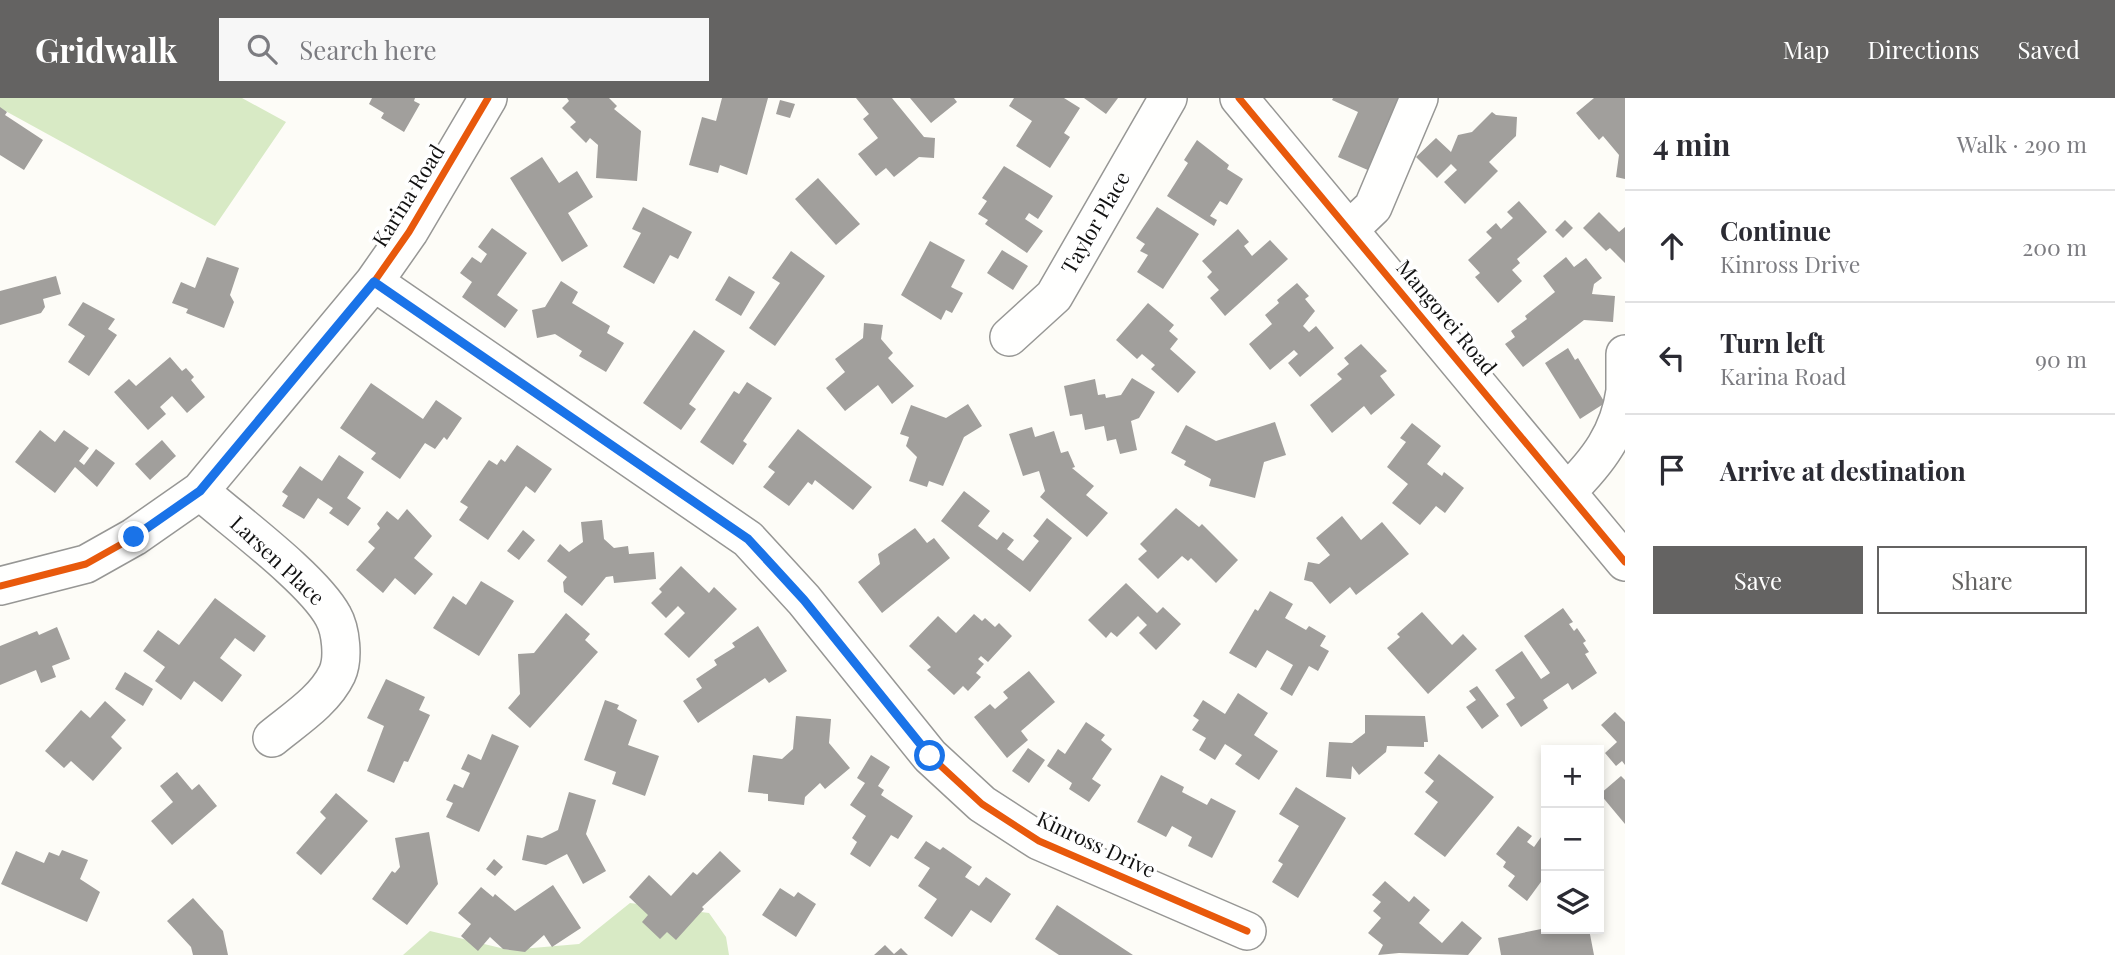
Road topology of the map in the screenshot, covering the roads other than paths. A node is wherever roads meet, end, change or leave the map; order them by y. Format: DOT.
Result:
graph roads {
  1 [pos="488,98"];
  2 [pos="1168,98"];
  3 [pos="1239,98"];
  4 [pos="1419,98"];
  5 [pos="1349,230"];
  6 [pos="374,282"];
  7 [pos="1009,337"];
  8 [pos="1625,354"];
  9 [pos="1625,390"];
  10 [pos="200,491"];
  11 [pos="1568,491"];
  12 [pos="1625,562"];
  13 [pos="0,586"];
  14 [pos="272,738"];
  15 [pos="1247,931"];
  1 -- 6 [label="street, Karina Road"];
  2 -- 7 [label="street, Taylor Place"];
  3 -- 5 [label="street, Mangorei Road"];
  4 -- 5 [label="street"];
  5 -- 11 [label="street, Mangorei Road"];
  6 -- 10 [label="street, Karina Road"];
  6 -- 15 [label="street, Kinross Drive"];
  8 -- 9 [label="street"];
  9 -- 11 [label="street"];
  10 -- 13 [label="street, Karina Road"];
  10 -- 14 [label="street, Larsen Place"];
  11 -- 12 [label="street, Mangorei Road"];
}
